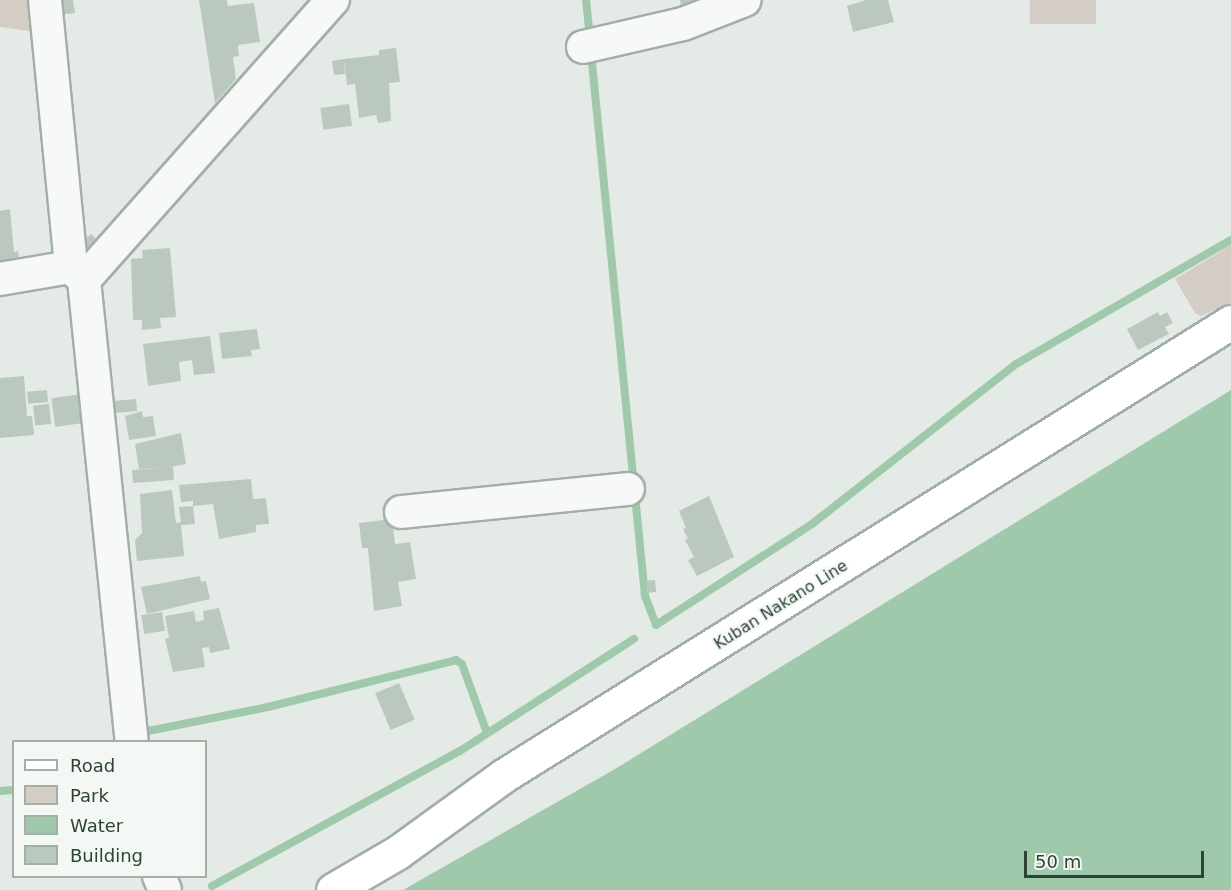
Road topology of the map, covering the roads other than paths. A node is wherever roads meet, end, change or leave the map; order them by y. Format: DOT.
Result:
graph roads {
  1 [pos="45,0"];
  2 [pos="333,0"];
  3 [pos="745,0"];
  4 [pos="588,47"];
  5 [pos="78,273"];
  6 [pos="0,279"];
  7 [pos="1231,322"];
  8 [pos="628,489"];
  9 [pos="401,512"];
  10 [pos="132,740"];
  11 [pos="333,890"];
  1 -- 5 [label="street"];
  2 -- 5 [label="street"];
  3 -- 4 [label="street"];
  5 -- 6 [label="street"];
  5 -- 10 [label="street"];
  7 -- 11 [label="main road, Kuban Nakano Line"];
  8 -- 9 [label="street"];
}
